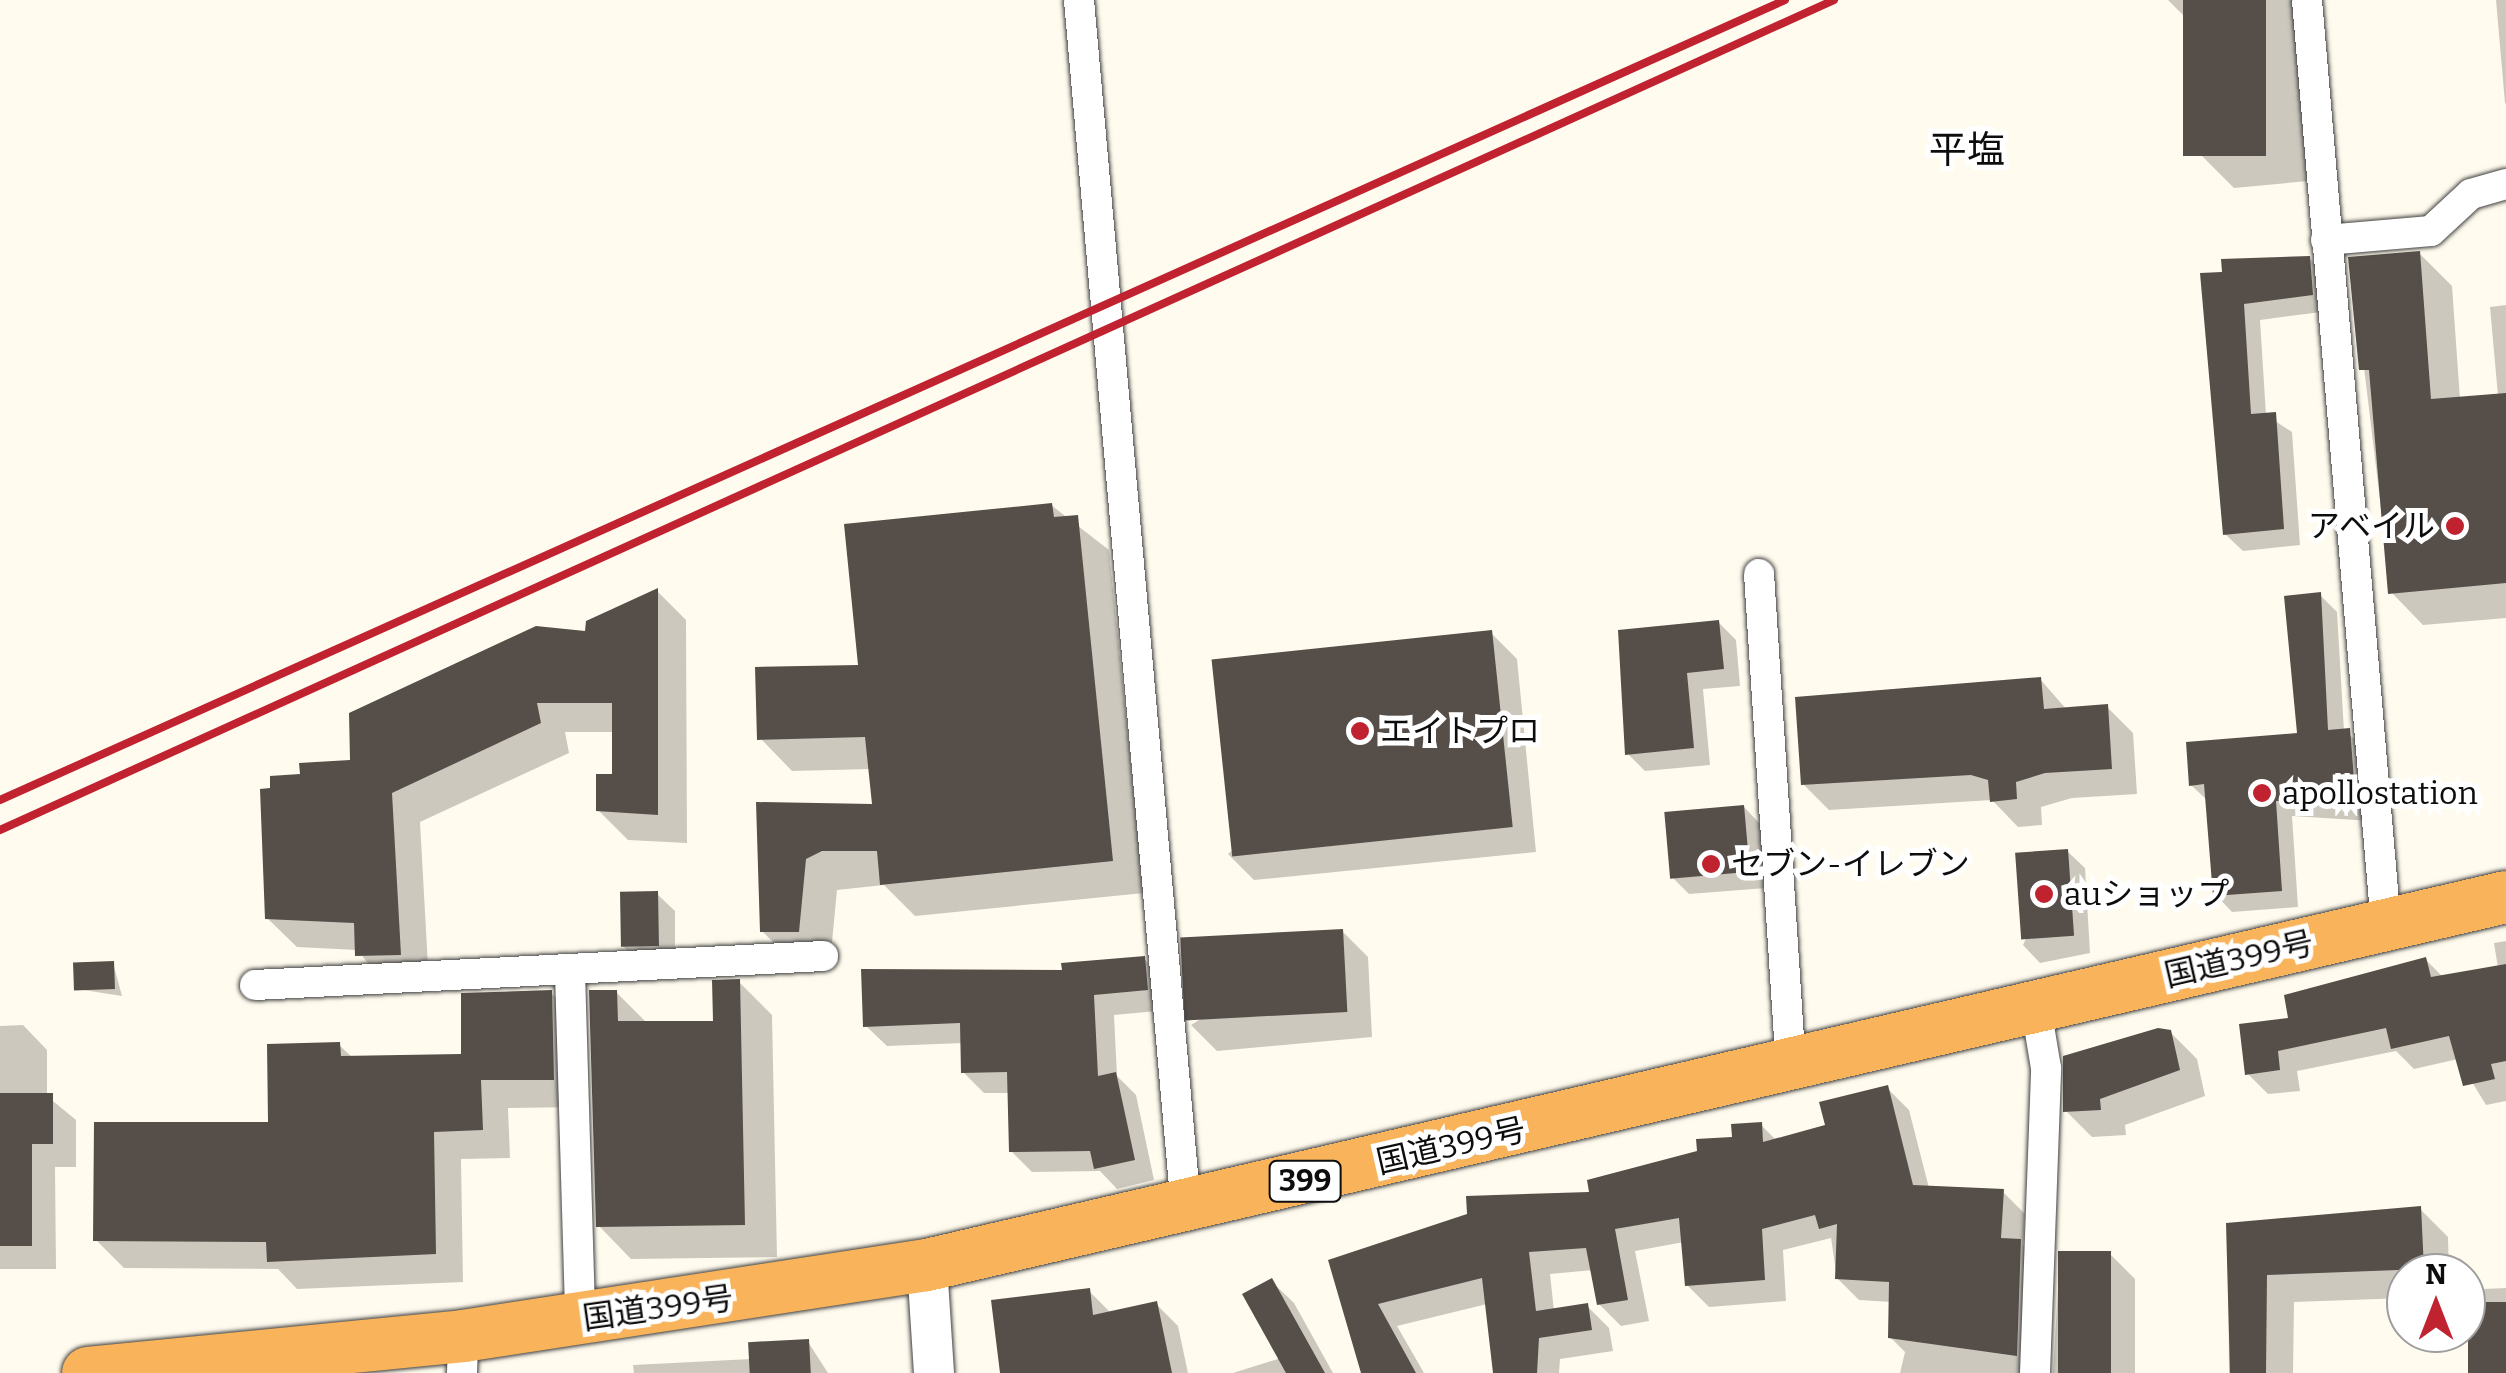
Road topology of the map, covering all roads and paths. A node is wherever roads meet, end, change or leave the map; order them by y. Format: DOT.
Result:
graph roads {
  1 [pos="1079,0"];
  2 [pos="2306,0"];
  3 [pos="2506,184"];
  4 [pos="2326,240"];
  5 [pos="1759,574"];
  6 [pos="2506,897"];
  7 [pos="2386,924"];
  8 [pos="822,956"];
  9 [pos="570,973"];
  10 [pos="255,985"];
  11 [pos="2036,1008"];
  12 [pos="1790,1066"];
  13 [pos="1186,1209"];
  14 [pos="927,1264"];
  15 [pos="580,1319"];
  16 [pos="462,1354"];
  17 [pos="88,1373"];
  18 [pos="934,1373"];
  19 [pos="2035,1373"];
  1 -- 13 [label="street"];
  2 -- 4 [label="street"];
  3 -- 4 [label="street"];
  4 -- 7 [label="street"];
  5 -- 12 [label="street"];
  6 -- 7 [label="highway, 国道399号 / 399"];
  7 -- 11 [label="highway, 国道399号 / 399"];
  8 -- 9 [label="street"];
  9 -- 10 [label="street"];
  9 -- 15 [label="street"];
  11 -- 12 [label="highway, 国道399号 / 399"];
  11 -- 19 [label="street"];
  12 -- 13 [label="highway, 国道399号 / 399"];
  13 -- 14 [label="highway, 国道399号 / 399"];
  14 -- 15 [label="highway, 国道399号 / 399"];
  14 -- 18 [label="street"];
  15 -- 16 [label="highway, 国道399号 / 399"];
  16 -- 17 [label="highway, 国道399号 / 399"];
}
